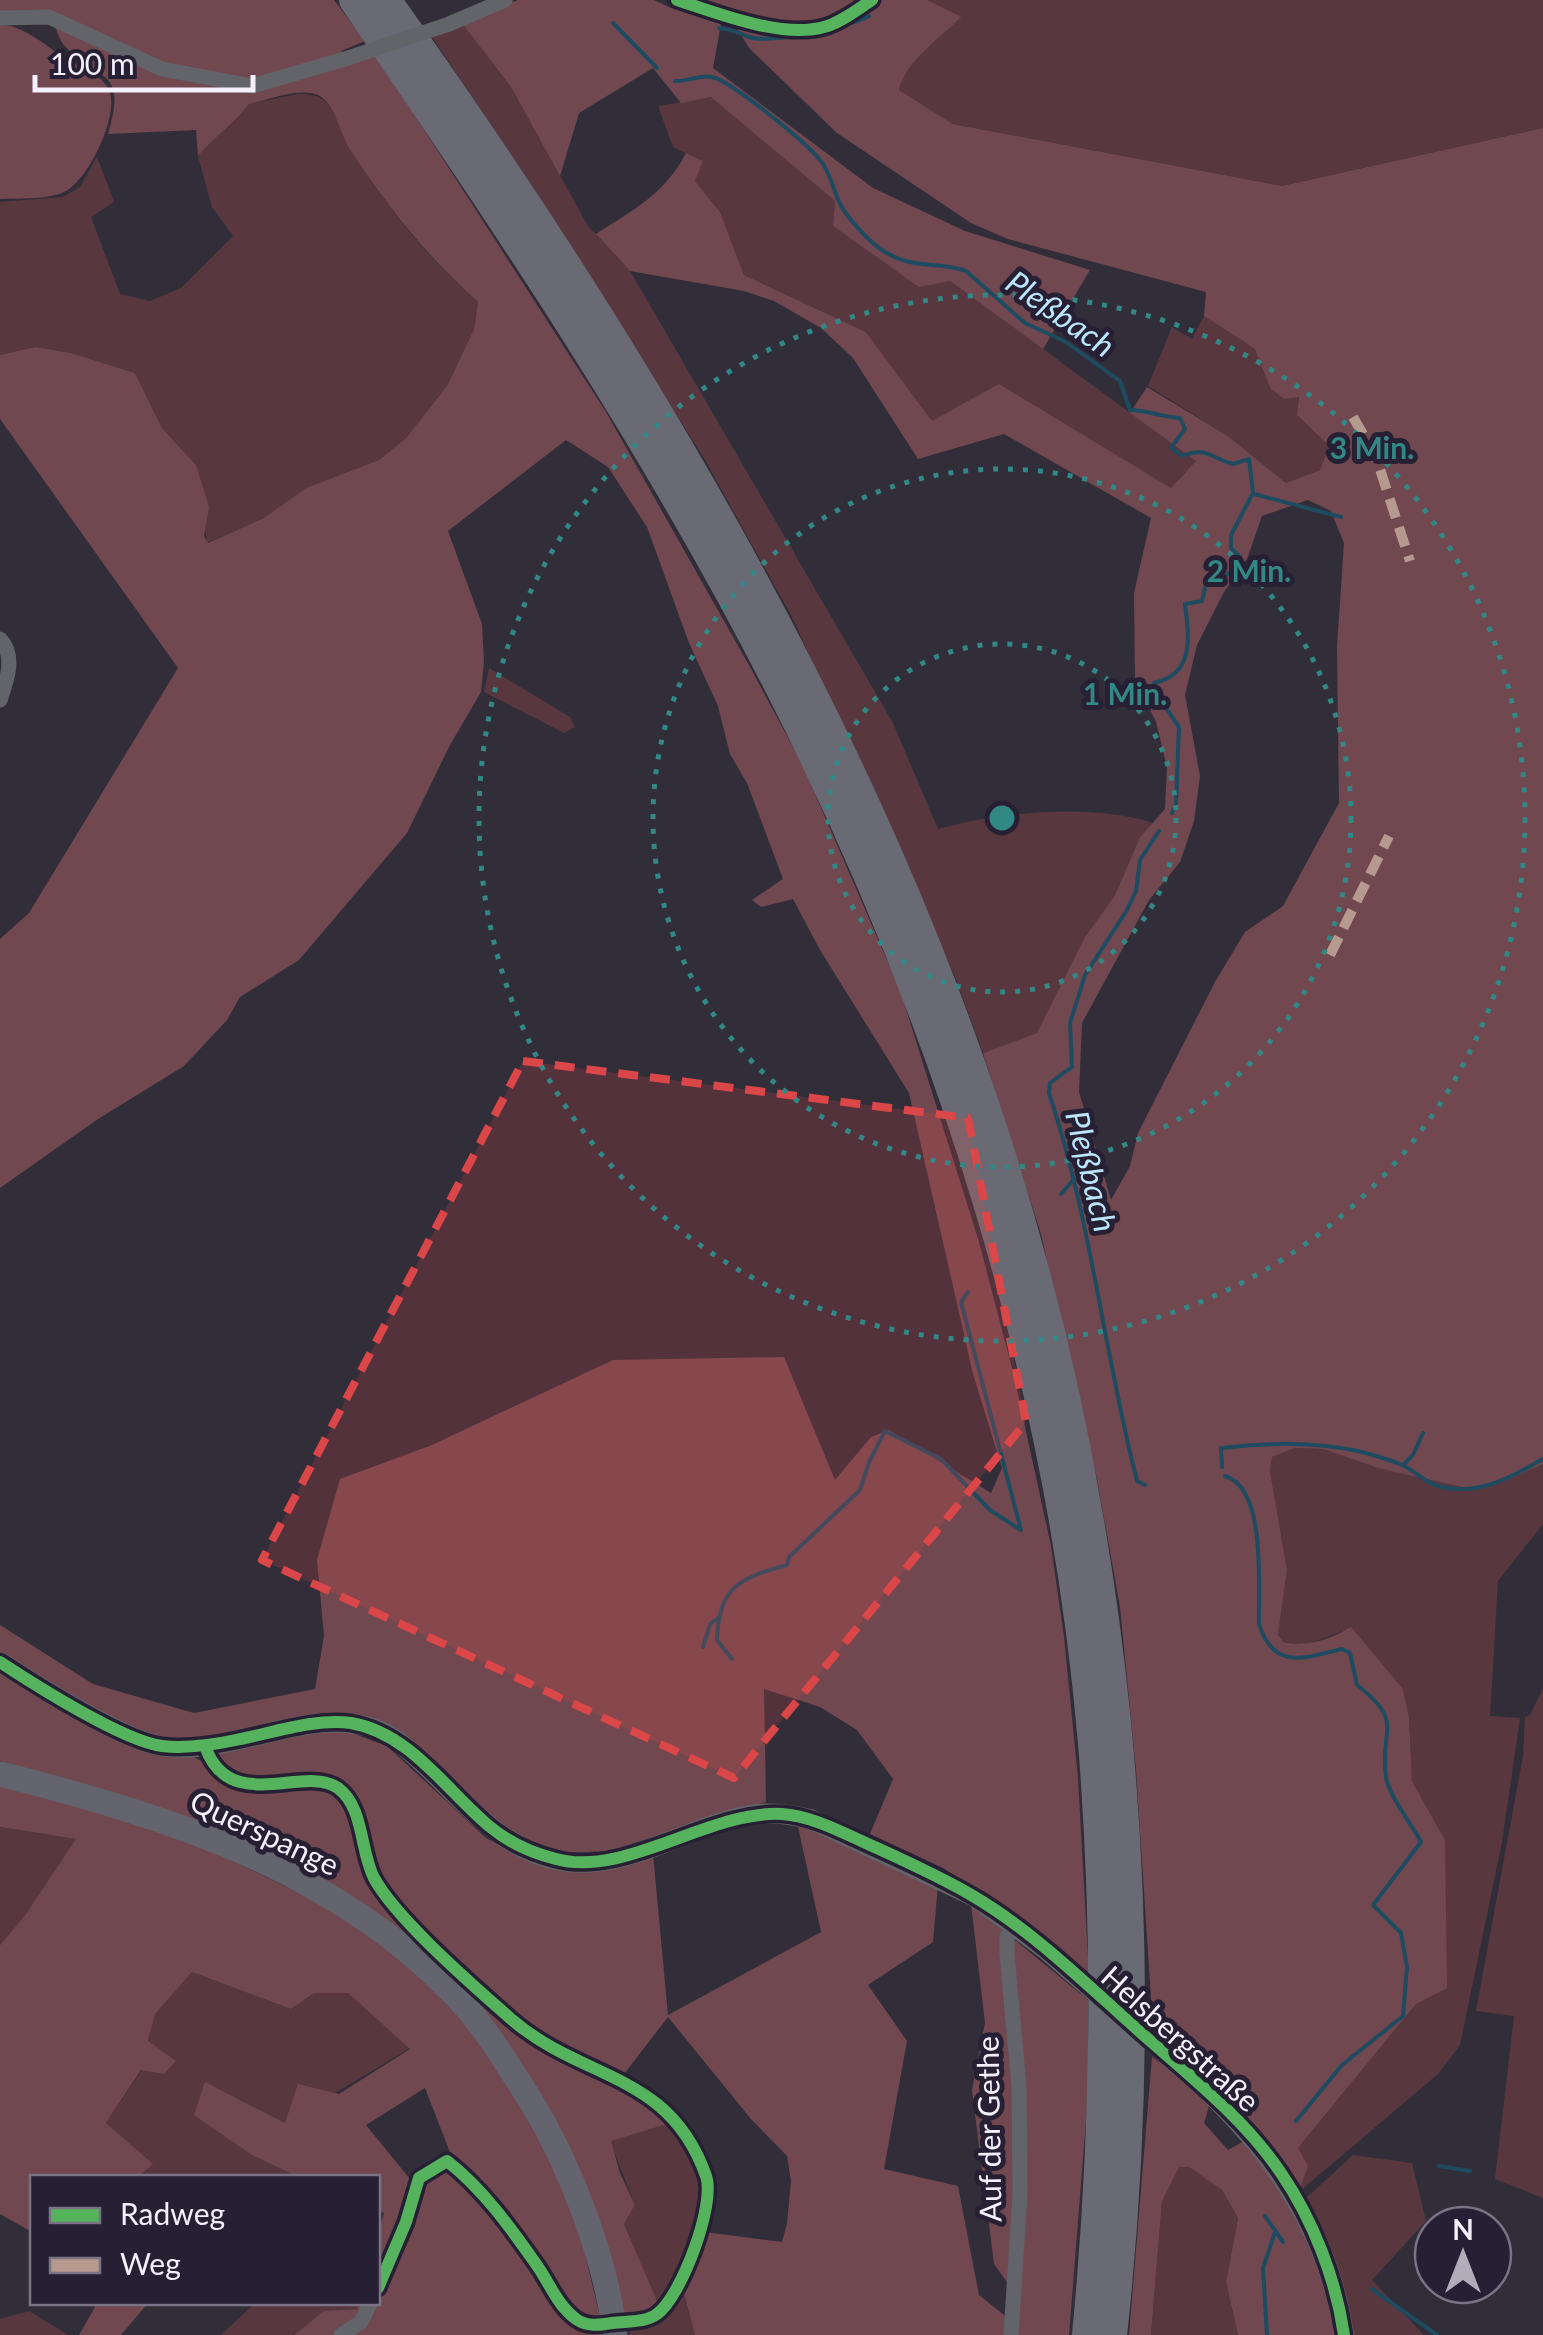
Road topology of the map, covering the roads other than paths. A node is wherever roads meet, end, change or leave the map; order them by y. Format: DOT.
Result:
graph roads {
  1 [pos="354,0"];
  2 [pos="386,0"];
  3 [pos="506,0"];
  4 [pos="0,18"];
  5 [pos="0,639"];
  6 [pos="0,700"];
  7 [pos="0,1662"];
  8 [pos="205,1746"];
  9 [pos="0,1774"];
  10 [pos="1015,1925"];
  11 [pos="380,2283"];
  12 [pos="369,2305"];
  13 [pos="614,2329"];
  14 [pos="341,2335"];
  15 [pos="1010,2335"];
  16 [pos="1087,2335"];
  17 [pos="1112,2335"];
  18 [pos="1344,2335"];
  1 -- 16 [label="highway"];
  2 -- 17 [label="highway"];
  3 -- 4 [label="street, bridge"];
  5 -- 6 [label="street"];
  7 -- 8 [label="street, Helsbergstraße"];
  8 -- 10 [label="street, Helsbergstraße"];
  8 -- 13 [label="street"];
  9 -- 13 [label="main road, Querspange"];
  10 -- 15 [label="street, Auf der Gethe"];
  10 -- 18 [label="street, Helsbergstraße, bridge"];
  11 -- 13 [label="street"];
  12 -- 14 [label="street"];
}
